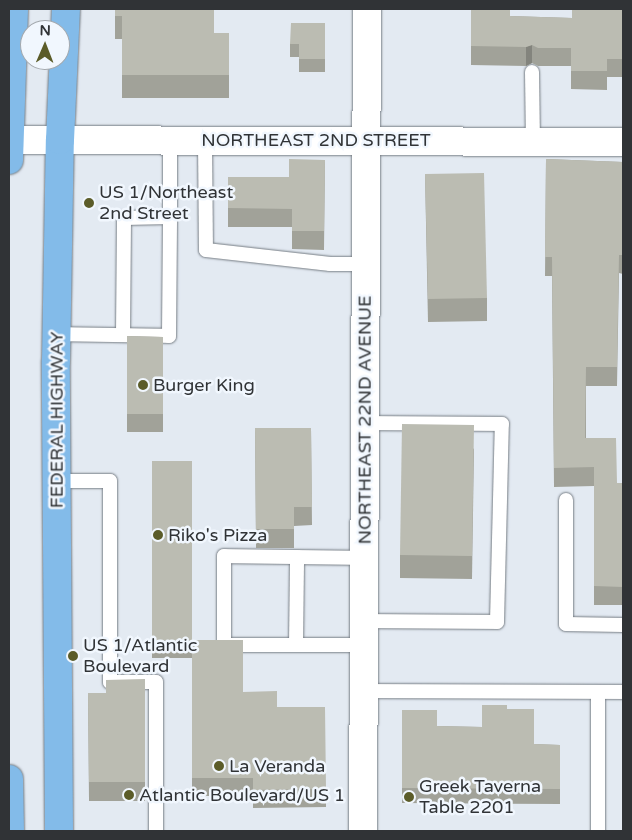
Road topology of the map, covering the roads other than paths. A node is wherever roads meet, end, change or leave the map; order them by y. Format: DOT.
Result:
graph roads {
  1 [pos="14,9"];
  2 [pos="66,9"];
  3 [pos="367,9"];
  4 [pos="532,72"];
  5 [pos="9,140"];
  6 [pos="60,140"];
  7 [pos="170,140"];
  8 [pos="205,140"];
  9 [pos="367,140"];
  10 [pos="533,141"];
  11 [pos="623,142"];
  12 [pos="9,160"];
  13 [pos="170,217"];
  14 [pos="366,264"];
  15 [pos="57,334"];
  16 [pos="123,335"];
  17 [pos="365,423"];
  18 [pos="57,481"];
  19 [pos="566,500"];
  20 [pos="297,557"];
  21 [pos="364,558"];
  22 [pos="623,625"];
  23 [pos="364,633"];
  24 [pos="296,645"];
  25 [pos="363,691"];
  26 [pos="598,692"];
  27 [pos="623,692"];
  28 [pos="9,779"];
  29 [pos="10,831"];
  30 [pos="59,831"];
  31 [pos="156,831"];
  32 [pos="363,831"];
  33 [pos="598,831"];
  1 -- 5 [label="main road"];
  2 -- 6 [label="main road, FEDERAL HIGHWAY"];
  3 -- 9 [label="street, NORTHEAST 22ND AVENUE"];
  4 -- 10 [label="lane"];
  5 -- 6 [label="street, NORTHEAST 2ND STREET"];
  5 -- 12 [label="main road"];
  6 -- 7 [label="street, NORTHEAST 2ND STREET"];
  6 -- 15 [label="main road, FEDERAL HIGHWAY"];
  7 -- 8 [label="street, NORTHEAST 2ND STREET"];
  7 -- 13 [label="lane"];
  8 -- 9 [label="street, NORTHEAST 2ND STREET"];
  8 -- 14 [label="lane"];
  9 -- 10 [label="street, NORTHEAST 2ND STREET"];
  9 -- 14 [label="street, NORTHEAST 22ND AVENUE"];
  10 -- 11 [label="street, NORTHEAST 2ND STREET"];
  13 -- 16 [label="lane"];
  13 -- 16 [label="lane"];
  14 -- 17 [label="street, NORTHEAST 22ND AVENUE"];
  15 -- 16 [label="lane"];
  15 -- 18 [label="main road, FEDERAL HIGHWAY"];
  17 -- 21 [label="street, NORTHEAST 22ND AVENUE"];
  17 -- 23 [label="lane"];
  18 -- 30 [label="main road, FEDERAL HIGHWAY"];
  18 -- 31 [label="lane"];
  19 -- 22 [label="lane"];
  20 -- 21 [label="lane"];
  20 -- 24 [label="lane"];
  20 -- 24 [label="lane"];
  21 -- 23 [label="street, NORTHEAST 22ND AVENUE"];
  23 -- 24 [label="lane"];
  23 -- 25 [label="street, NORTHEAST 22ND AVENUE"];
  25 -- 26 [label="lane"];
  25 -- 32 [label="street, NORTHEAST 22ND AVENUE"];
  26 -- 27 [label="lane"];
  26 -- 33 [label="lane"];
  28 -- 29 [label="main road"];
}
